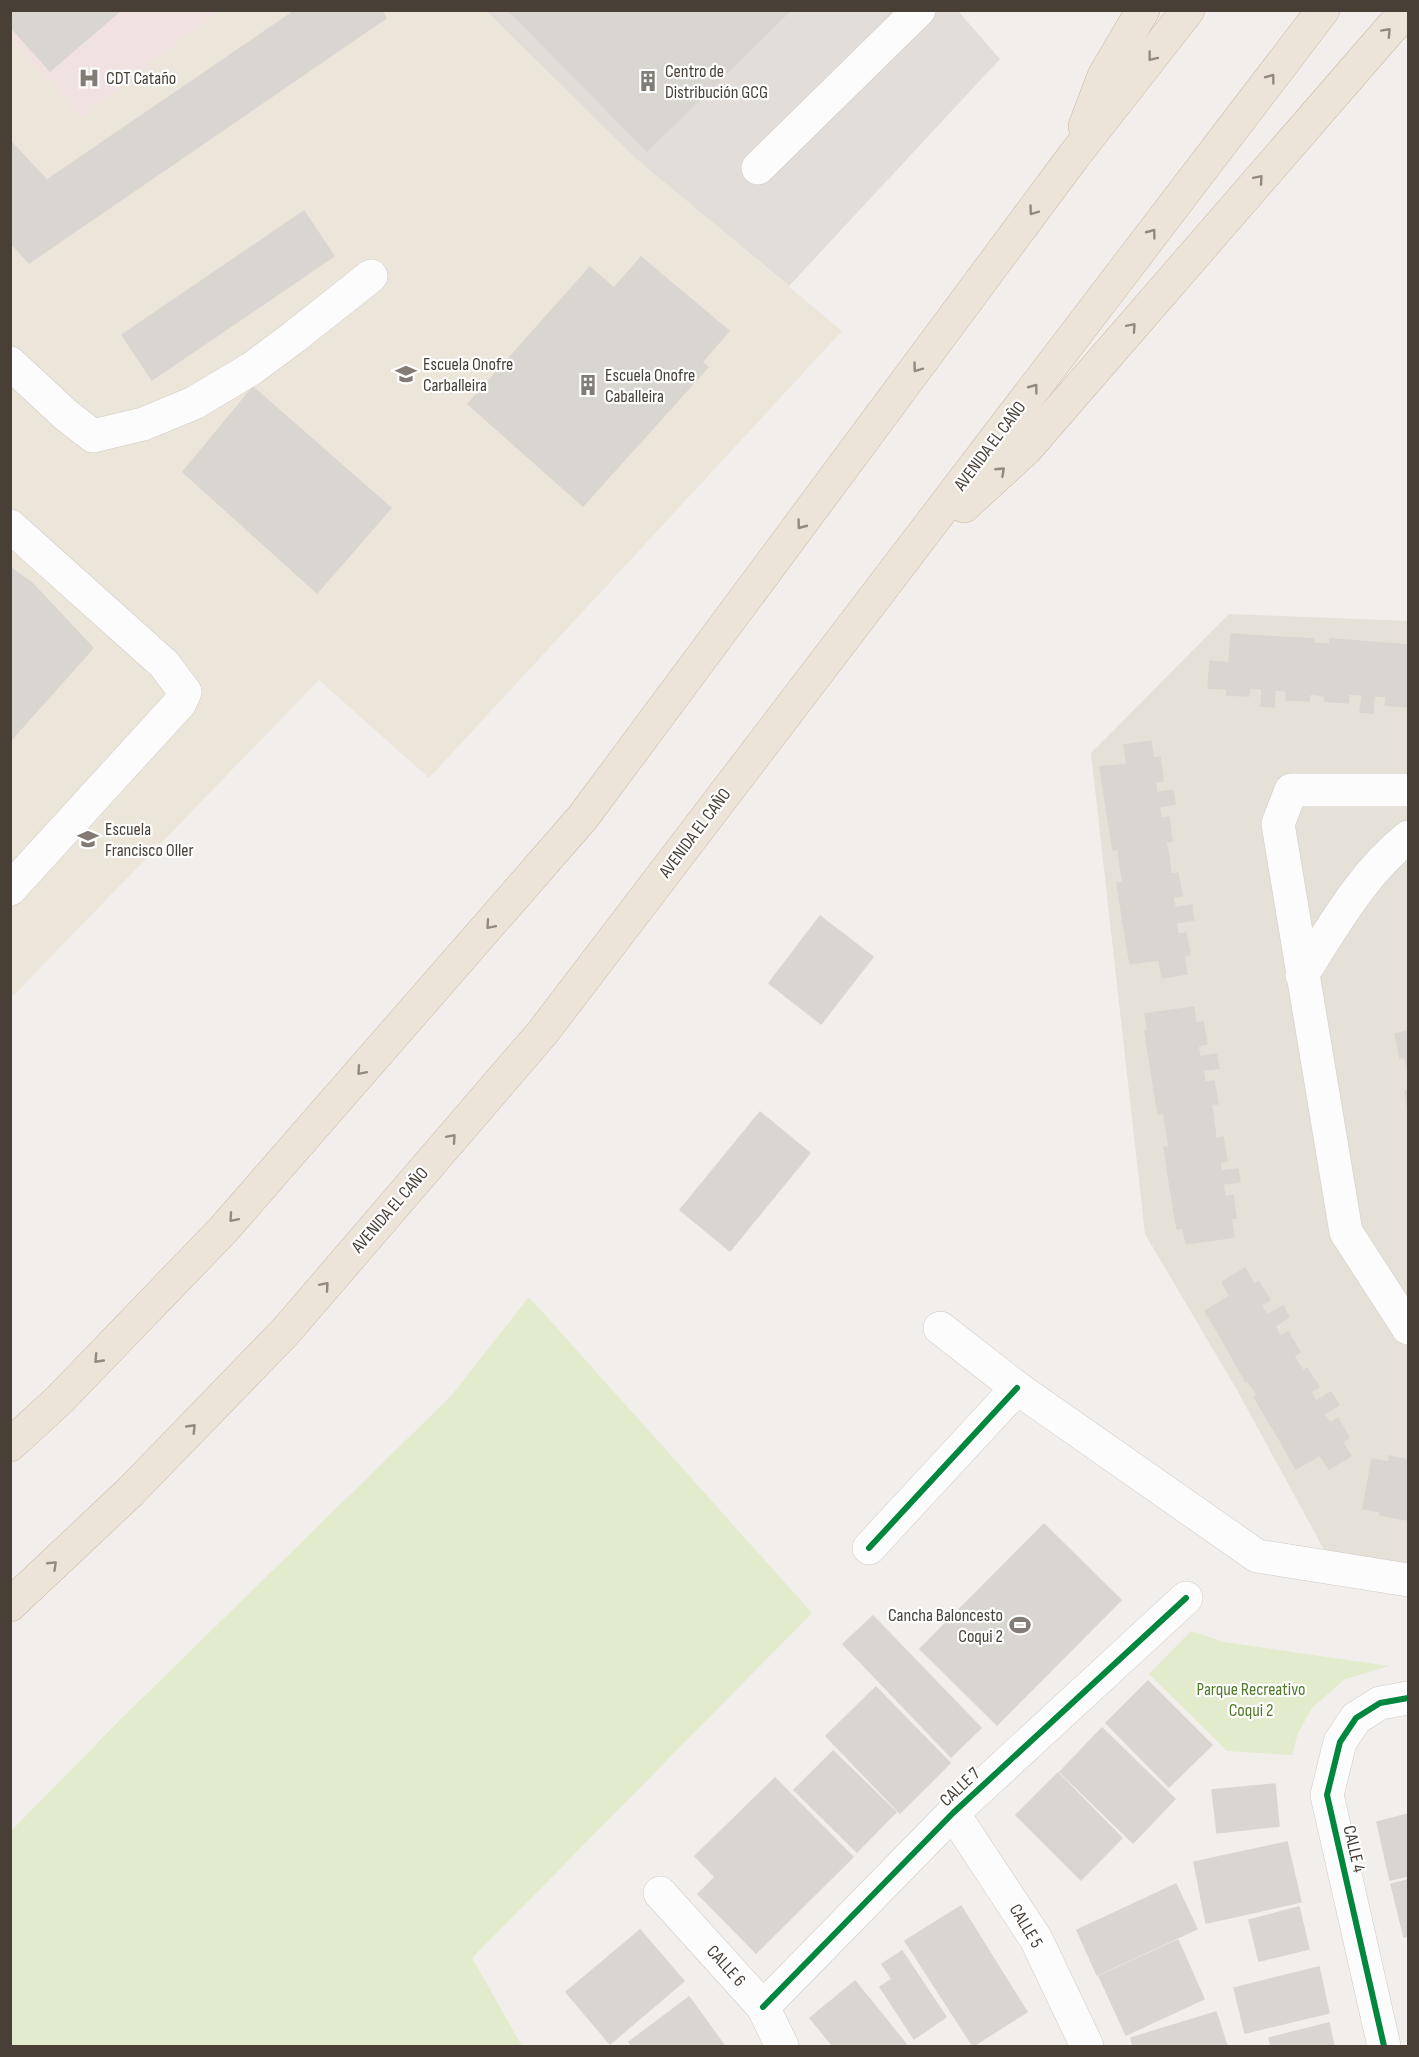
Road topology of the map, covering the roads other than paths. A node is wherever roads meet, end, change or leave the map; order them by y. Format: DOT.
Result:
graph roads {
  1 [pos="918,10"];
  2 [pos="1143,10"];
  3 [pos="1188,10"];
  4 [pos="1323,10"];
  5 [pos="1408,12"];
  6 [pos="1073,158"];
  7 [pos="758,168"];
  8 [pos="370,276"];
  9 [pos="10,363"];
  10 [pos="10,526"];
  11 [pos="897,569"];
  12 [pos="1408,790"];
  13 [pos="1408,837"];
  14 [pos="10,889"];
  15 [pos="1302,975"];
  16 [pos="940,1328"];
  17 [pos="1408,1328"];
  18 [pos="1017,1389"];
  19 [pos="10,1445"];
  20 [pos="869,1548"];
  21 [pos="1408,1580"];
  22 [pos="1186,1598"];
  23 [pos="10,1605"];
  24 [pos="1408,1698"];
  25 [pos="953,1813"];
  26 [pos="660,1893"];
  27 [pos="763,2007"];
  28 [pos="782,2046"];
  29 [pos="1087,2046"];
  30 [pos="1384,2046"];
  1 -- 7 [label="street"];
  2 -- 6 [label="highway"];
  3 -- 6 [label="highway, one-way"];
  11 -- 4 [label="highway, AVENIDA EL CAÑO, one-way"];
  11 -- 5 [label="highway, one-way"];
  6 -- 19 [label="highway, one-way"];
  8 -- 9 [label="street"];
  10 -- 14 [label="street"];
  23 -- 11 [label="highway, AVENIDA EL CAÑO, one-way"];
  12 -- 15 [label="street"];
  13 -- 15 [label="street"];
  15 -- 17 [label="street"];
  16 -- 18 [label="street"];
  18 -- 20 [label="street"];
  18 -- 21 [label="street"];
  22 -- 25 [label="street, CALLE 7"];
  24 -- 30 [label="street, CALLE 4"];
  25 -- 27 [label="street, CALLE 7"];
  25 -- 29 [label="street, CALLE 5"];
  26 -- 27 [label="street, CALLE 6"];
  27 -- 28 [label="street, CALLE 6"];
}
